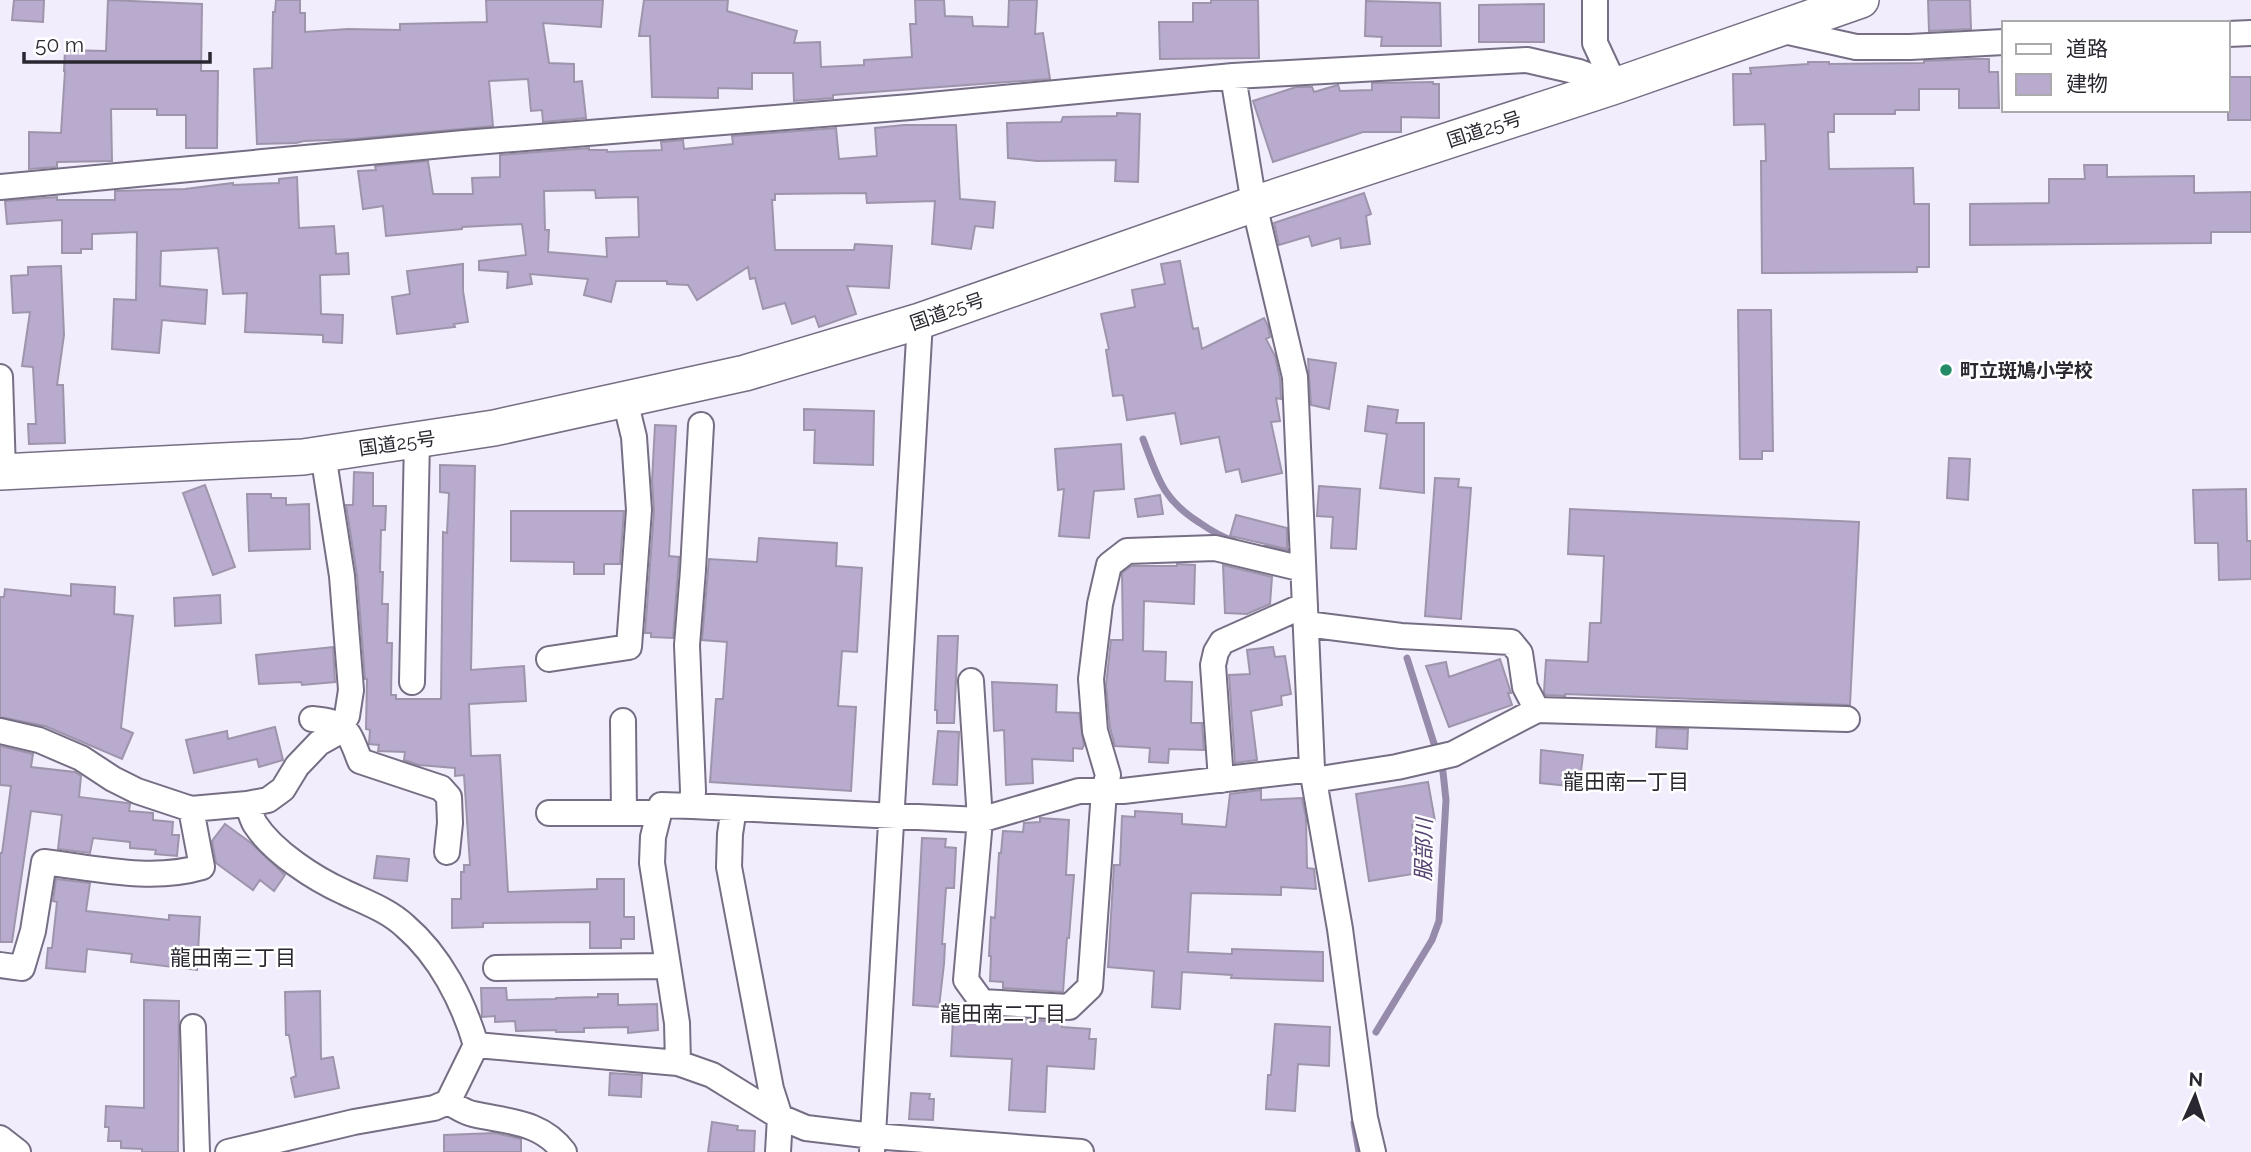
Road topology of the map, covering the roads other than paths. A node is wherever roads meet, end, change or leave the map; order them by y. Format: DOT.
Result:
graph roads {
  1 [pos="1595,0"];
  2 [pos="1861,0"];
  3 [pos="1777,29"];
  4 [pos="2251,33"];
  5 [pos="2230,34"];
  6 [pos="2002,42"];
  7 [pos="1233,76"];
  8 [pos="1615,86"];
  9 [pos="0,187"];
  10 [pos="1254,204"];
  11 [pos="919,321"];
  12 [pos="0,377"];
  13 [pos="625,400"];
  14 [pos="701,425"];
  15 [pos="417,440"];
  16 [pos="323,454"];
  17 [pos="2,472"];
  18 [pos="1303,569"];
  19 [pos="1306,615"];
  20 [pos="549,659"];
  21 [pos="971,681"];
  22 [pos="412,682"];
  23 [pos="1537,710"];
  24 [pos="312,719"];
  25 [pos="1847,719"];
  26 [pos="623,721"];
  27 [pos="341,725"];
  28 [pos="0,731"];
  29 [pos="1313,775"];
  30 [pos="1221,780"];
  31 [pos="1104,791"];
  32 [pos="247,804"];
  33 [pos="692,806"];
  34 [pos="191,808"];
  35 [pos="734,808"];
  36 [pos="549,813"];
  37 [pos="624,813"];
  38 [pos="659,813"];
  39 [pos="892,814"];
  40 [pos="980,820"];
  41 [pos="447,852"];
  42 [pos="0,965"];
  43 [pos="668,966"];
  44 [pos="496,968"];
  45 [pos="193,1027"];
  46 [pos="476,1045"];
  47 [pos="678,1063"];
  48 [pos="448,1102"];
  49 [pos="780,1117"];
  50 [pos="0,1138"];
  51 [pos="872,1144"];
  52 [pos="19,1152"];
  53 [pos="197,1152"];
  54 [pos="228,1152"];
  55 [pos="564,1152"];
  56 [pos="778,1152"];
  57 [pos="1081,1152"];
  58 [pos="1373,1152"];
  1 -- 8 [label="street"];
  2 -- 3 [label="highway, 国道25号"];
  3 -- 6 [label="street"];
  3 -- 8 [label="highway, 国道25号"];
  4 -- 5 [label="street"];
  7 -- 8 [label="street"];
  7 -- 9 [label="street"];
  7 -- 10 [label="street"];
  8 -- 10 [label="highway, 国道25号"];
  10 -- 11 [label="highway, 国道25号"];
  10 -- 18 [label="street"];
  11 -- 13 [label="highway, 国道25号"];
  11 -- 39 [label="street"];
  12 -- 17 [label="street"];
  13 -- 15 [label="highway, 国道25号"];
  13 -- 20 [label="street"];
  14 -- 33 [label="street"];
  15 -- 16 [label="highway, 国道25号"];
  15 -- 22 [label="street"];
  16 -- 17 [label="highway, 国道25号"];
  16 -- 27 [label="street"];
  18 -- 19 [label="street"];
  18 -- 31 [label="street"];
  19 -- 23 [label="street"];
  19 -- 29 [label="street"];
  19 -- 30 [label="street"];
  21 -- 40 [label="street"];
  23 -- 25 [label="street"];
  23 -- 29 [label="street"];
  24 -- 27 [label="street"];
  26 -- 37 [label="street"];
  27 -- 32 [label="street"];
  27 -- 41 [label="street"];
  28 -- 34 [label="street"];
  29 -- 30 [label="street"];
  29 -- 58 [label="street"];
  30 -- 31 [label="street"];
  31 -- 40 [label="street"];
  31 -- 40 [label="street"];
  32 -- 34 [label="street"];
  32 -- 46 [label="street"];
  33 -- 35 [label="street"];
  33 -- 38 [label="street"];
  34 -- 42 [label="street"];
  35 -- 39 [label="street"];
  35 -- 49 [label="street"];
  36 -- 37 [label="street"];
  37 -- 38 [label="street"];
  38 -- 43 [label="street"];
  39 -- 40 [label="street"];
  39 -- 51 [label="street"];
  43 -- 44 [label="street"];
  43 -- 47 [label="street"];
  45 -- 53 [label="street"];
  46 -- 47 [label="street"];
  46 -- 48 [label="street"];
  47 -- 49 [label="street"];
  48 -- 54 [label="street"];
  48 -- 55 [label="street"];
  49 -- 51 [label="street"];
  49 -- 56 [label="street"];
  50 -- 52 [label="street"];
  51 -- 57 [label="street"];
}
